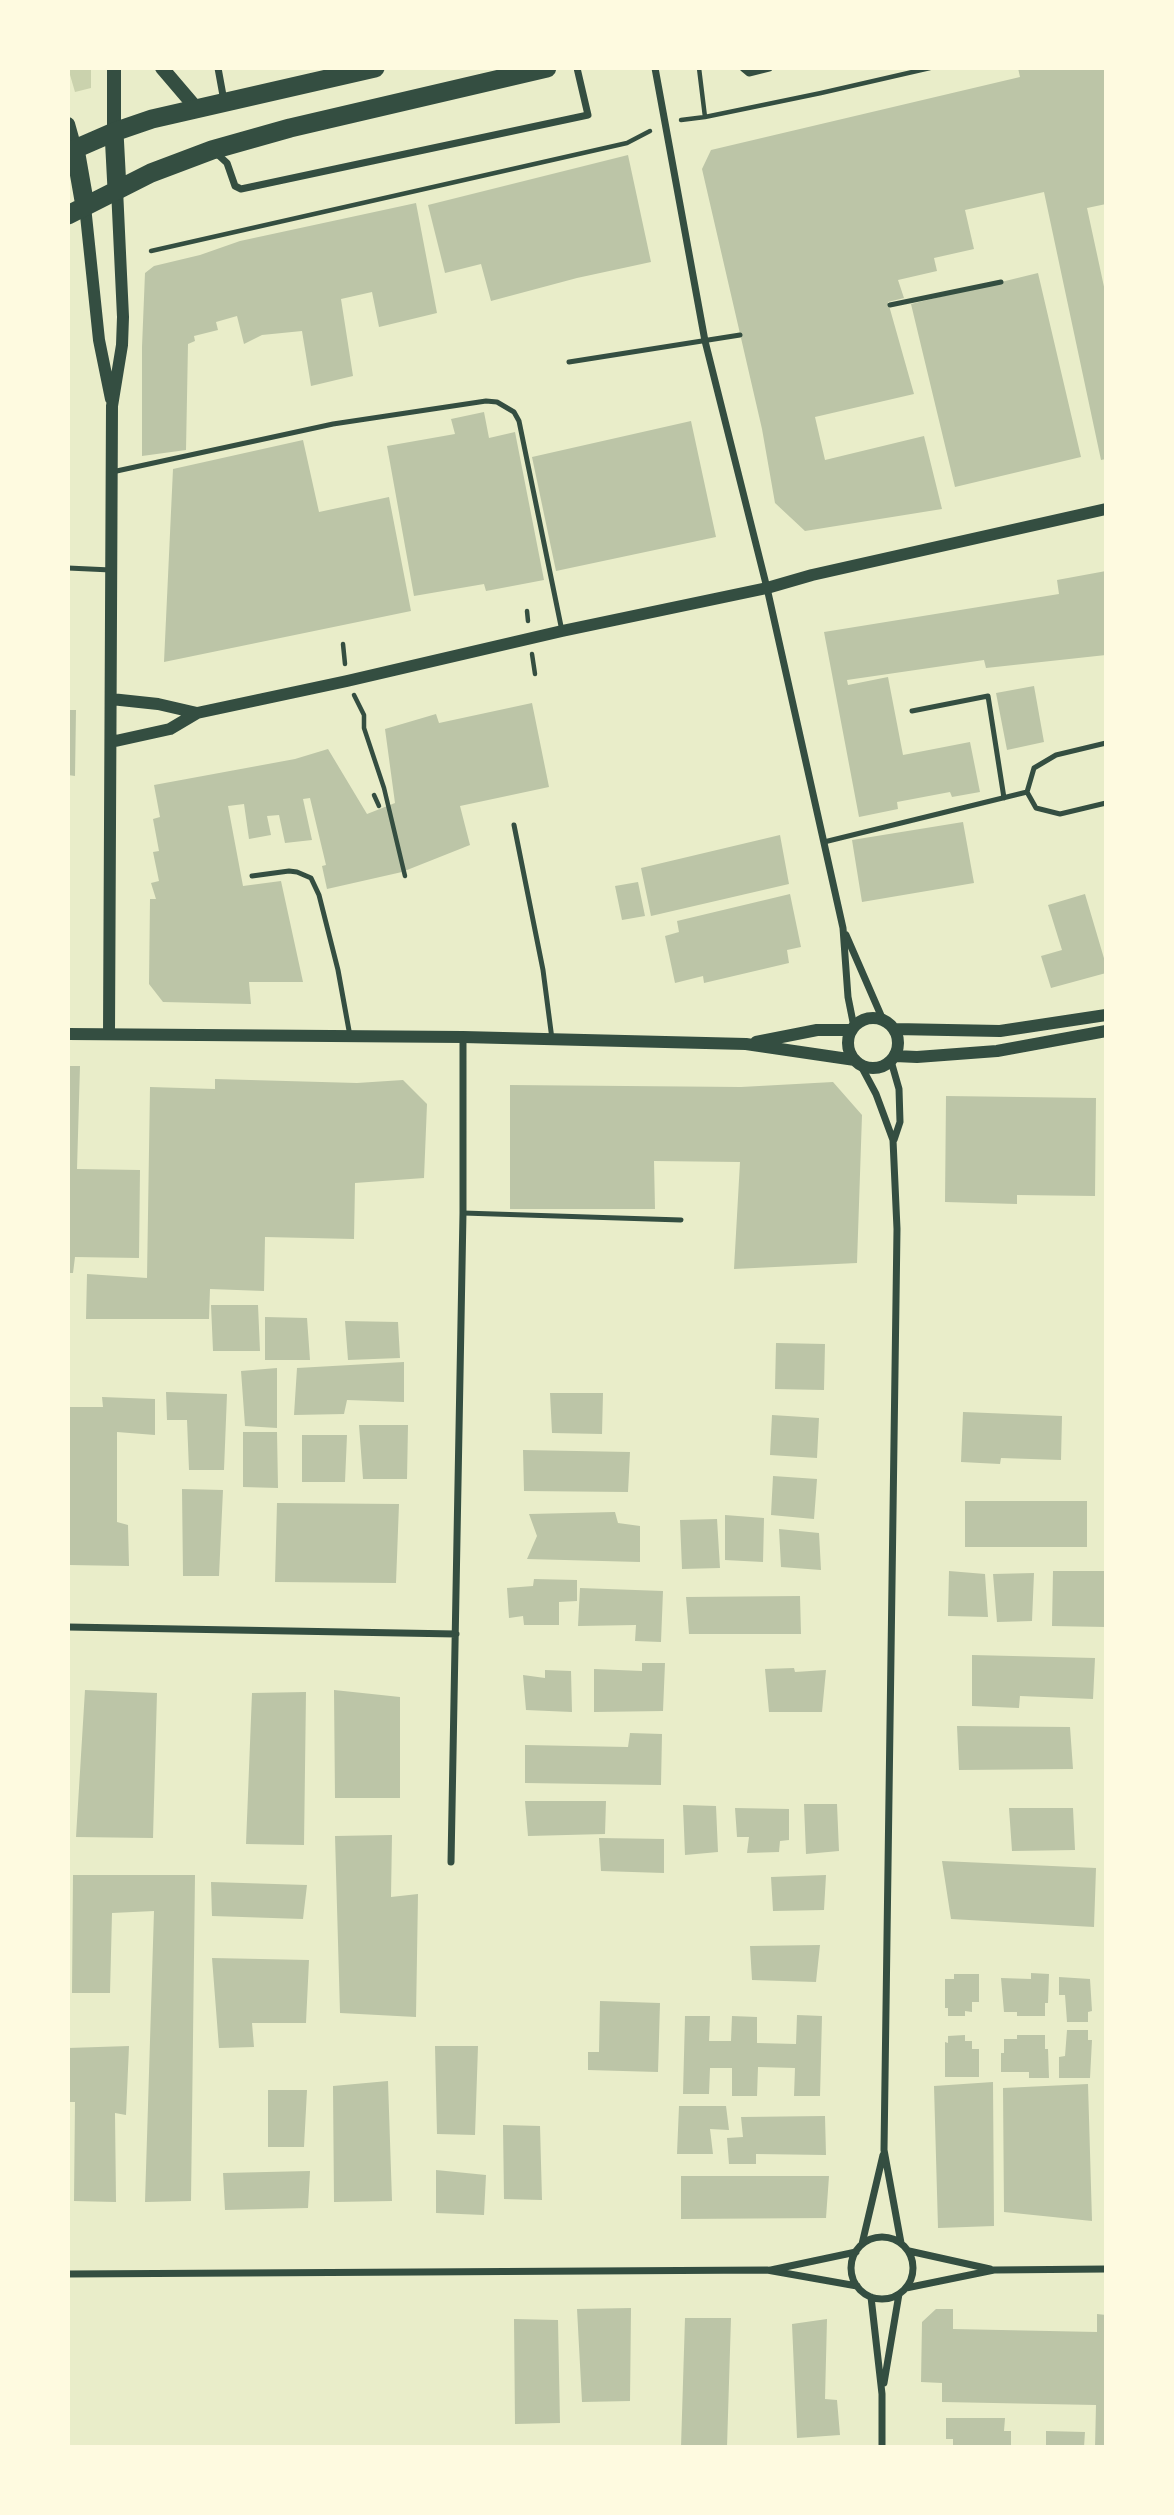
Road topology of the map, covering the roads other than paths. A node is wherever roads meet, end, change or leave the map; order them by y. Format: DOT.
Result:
graph roads {
  1 [pos="114,68"];
  2 [pos="162,68"];
  3 [pos="218,68"];
  4 [pos="375,68"];
  5 [pos="547,68"];
  6 [pos="577,68"];
  7 [pos="655,68"];
  8 [pos="743,68"];
  9 [pos="769,68"];
  10 [pos="224,102"];
  11 [pos="197,108"];
  12 [pos="68,124"];
  13 [pos="114,132"];
  14 [pos="72,150"];
  15 [pos="212,150"];
  16 [pos="117,189"];
  17 [pos="77,210"];
  18 [pos="1001,282"];
  19 [pos="890,305"];
  20 [pos="740,335"];
  21 [pos="705,341"];
  22 [pos="569,362"];
  23 [pos="112,406"];
  24 [pos="112,472"];
  25 [pos="1106,509"];
  26 [pos="68,568"];
  27 [pos="112,570"];
  28 [pos="766,588"];
  29 [pos="562,631"];
  30 [pos="111,699"];
  31 [pos="912,710"];
  32 [pos="197,713"];
  33 [pos="111,742"];
  34 [pos="1106,743"];
  35 [pos="1027,792"];
  36 [pos="1004,798"];
  37 [pos="1106,803"];
  38 [pos="514,825"];
  39 [pos="824,842"];
  40 [pos="252,876"];
  41 [pos="844,928"];
  42 [pos="1106,1015"];
  43 [pos="883,1020"];
  44 [pos="853,1028"];
  45 [pos="895,1030"];
  46 [pos="1106,1031"];
  47 [pos="68,1034"];
  48 [pos="108,1034"];
  49 [pos="350,1036"];
  50 [pos="463,1037"];
  51 [pos="552,1039"];
  52 [pos="746,1044"];
  53 [pos="893,1058"];
  54 [pos="858,1062"];
  55 [pos="893,1140"];
  56 [pos="463,1213"];
  57 [pos="681,1220"];
  58 [pos="68,1627"];
  59 [pos="456,1634"];
  60 [pos="451,1862"];
  61 [pos="884,2150"];
  62 [pos="901,2243"];
  63 [pos="862,2244"];
  64 [pos="909,2251"];
  65 [pos="856,2252"];
  66 [pos="1106,2269"];
  67 [pos="767,2270"];
  68 [pos="994,2270"];
  69 [pos="68,2274"];
  70 [pos="857,2286"];
  71 [pos="906,2288"];
  72 [pos="898,2294"];
  73 [pos="871,2297"];
  74 [pos="882,2394"];
  75 [pos="882,2447"];
  1 -- 13 [label="main road"];
  2 -- 11 [label="main road"];
  3 -- 10 [label="street"];
  4 -- 10 [label="highway"];
  5 -- 15 [label="highway"];
  6 -- 15 [label="street"];
  7 -- 21 [label="street"];
  8 -- 9 [label="street"];
  10 -- 11 [label="highway"];
  11 -- 13 [label="highway"];
  12 -- 14 [label="main road"];
  13 -- 14 [label="highway"];
  13 -- 16 [label="highway"];
  14 -- 17 [label="highway"];
  15 -- 16 [label="highway"];
  16 -- 17 [label="highway"];
  16 -- 23 [label="street"];
  17 -- 23 [label="street"];
  18 -- 19 [label="lane"];
  20 -- 21 [label="lane"];
  21 -- 22 [label="lane"];
  21 -- 28 [label="street"];
  23 -- 24 [label="street"];
  24 -- 27 [label="street"];
  24 -- 29 [label="lane"];
  25 -- 28 [label="street"];
  26 -- 27 [label="lane"];
  27 -- 30 [label="street"];
  28 -- 29 [label="street"];
  28 -- 39 [label="street"];
  29 -- 32 [label="street"];
  30 -- 32 [label="street"];
  30 -- 33 [label="street"];
  31 -- 36 [label="lane"];
  32 -- 33 [label="street"];
  33 -- 48 [label="street"];
  34 -- 35 [label="lane"];
  35 -- 36 [label="lane"];
  35 -- 37 [label="lane"];
  36 -- 39 [label="lane"];
  38 -- 51 [label="lane"];
  39 -- 41 [label="street"];
  40 -- 49 [label="lane"];
  41 -- 43 [label="street"];
  41 -- 44 [label="street"];
  42 -- 45 [label="street"];
  43 -- 44 [label="street"];
  43 -- 45 [label="street"];
  44 -- 52 [label="street"];
  44 -- 54 [label="street"];
  45 -- 53 [label="street"];
  46 -- 53 [label="street"];
  47 -- 48 [label="street"];
  48 -- 49 [label="street"];
  49 -- 50 [label="street"];
  50 -- 51 [label="street"];
  50 -- 56 [label="street"];
  51 -- 52 [label="street"];
  52 -- 54 [label="street"];
  53 -- 54 [label="street"];
  53 -- 55 [label="street"];
  54 -- 55 [label="street"];
  55 -- 61 [label="street"];
  56 -- 57 [label="lane"];
  56 -- 59 [label="street"];
  58 -- 59 [label="street"];
  59 -- 60 [label="street"];
  61 -- 62 [label="street"];
  61 -- 63 [label="street"];
  62 -- 63 [label="street"];
  62 -- 64 [label="street"];
  63 -- 65 [label="street"];
  64 -- 68 [label="street"];
  64 -- 71 [label="street"];
  65 -- 67 [label="street"];
  65 -- 70 [label="street"];
  66 -- 68 [label="street"];
  67 -- 69 [label="street"];
  67 -- 70 [label="street"];
  68 -- 71 [label="street"];
  70 -- 73 [label="street"];
  71 -- 72 [label="street"];
  72 -- 73 [label="street"];
  72 -- 74 [label="street"];
  73 -- 74 [label="street"];
  74 -- 75 [label="street"];
}
